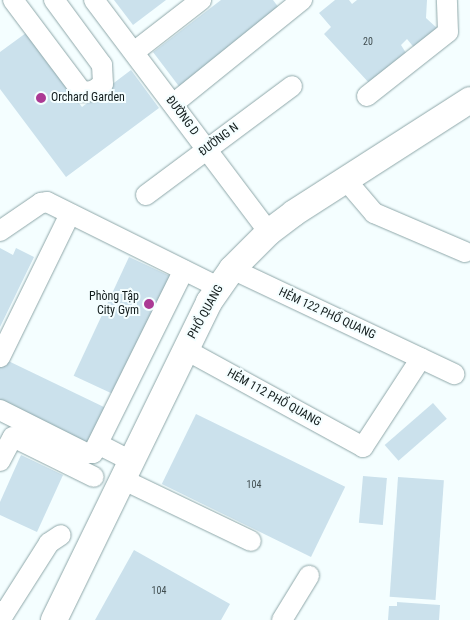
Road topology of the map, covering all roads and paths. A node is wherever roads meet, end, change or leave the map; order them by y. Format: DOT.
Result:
graph roads {
  1 [pos="13,0"];
  2 [pos="54,0"];
  3 [pos="94,0"];
  4 [pos="201,0"];
  5 [pos="302,0"];
  6 [pos="447,0"];
  7 [pos="134,52"];
  8 [pos="292,86"];
  9 [pos="367,96"];
  10 [pos="470,100"];
  11 [pos="173,104"];
  12 [pos="207,149"];
  13 [pos="346,179"];
  14 [pos="146,195"];
  15 [pos="70,214"];
  16 [pos="0,232"];
  17 [pos="269,232"];
  18 [pos="465,252"];
  19 [pos="184,270"];
  20 [pos="225,278"];
  21 [pos="186,350"];
  22 [pos="0,357"];
  23 [pos="421,358"];
  24 [pos="454,374"];
  25 [pos="0,410"];
  26 [pos="98,444"];
  27 [pos="0,461"];
  28 [pos="127,470"];
  29 [pos="94,477"];
  30 [pos="61,535"];
  31 [pos="252,541"];
  32 [pos="309,576"];
  33 [pos="0,611"];
  34 [pos="54,620"];
  35 [pos="282,620"];
  1 -- 2 [label="street"];
  3 -- 7 [label="street, ĐƯỜNG D"];
  4 -- 7 [label="street"];
  5 -- 11 [label="street"];
  6 -- 9 [label="street"];
  7 -- 11 [label="street, ĐƯỜNG D"];
  8 -- 12 [label="street, ĐƯỜNG N"];
  10 -- 13 [label="main road, PHỔ QUANG"];
  11 -- 12 [label="street, ĐƯỜNG D"];
  12 -- 14 [label="street, ĐƯỜNG N"];
  12 -- 17 [label="street, ĐƯỜNG D"];
  13 -- 17 [label="main road, PHỔ QUANG"];
  13 -- 18 [label="street"];
  15 -- 16 [label="street, HẺM 122 PHỔ QUANG"];
  15 -- 19 [label="street, HẺM 122 PHỔ QUANG"];
  15 -- 22 [label="street"];
  17 -- 20 [label="main road, PHỔ QUANG"];
  19 -- 20 [label="street, HẺM 122 PHỔ QUANG"];
  19 -- 26 [label="street"];
  20 -- 21 [label="main road, PHỔ QUANG"];
  20 -- 23 [label="street, HẺM 122 PHỔ QUANG"];
  21 -- 23 [label="street, HẺM 112 PHỔ QUANG"];
  21 -- 28 [label="main road, PHỔ QUANG"];
  23 -- 24 [label="street, HẺM 122 PHỔ QUANG"];
  25 -- 26 [label="street"];
  26 -- 28 [label="street"];
  27 -- 29 [label="street"];
  28 -- 31 [label="street"];
  28 -- 34 [label="main road, PHỔ QUANG"];
  30 -- 33 [label="street"];
  32 -- 35 [label="street"];
}
